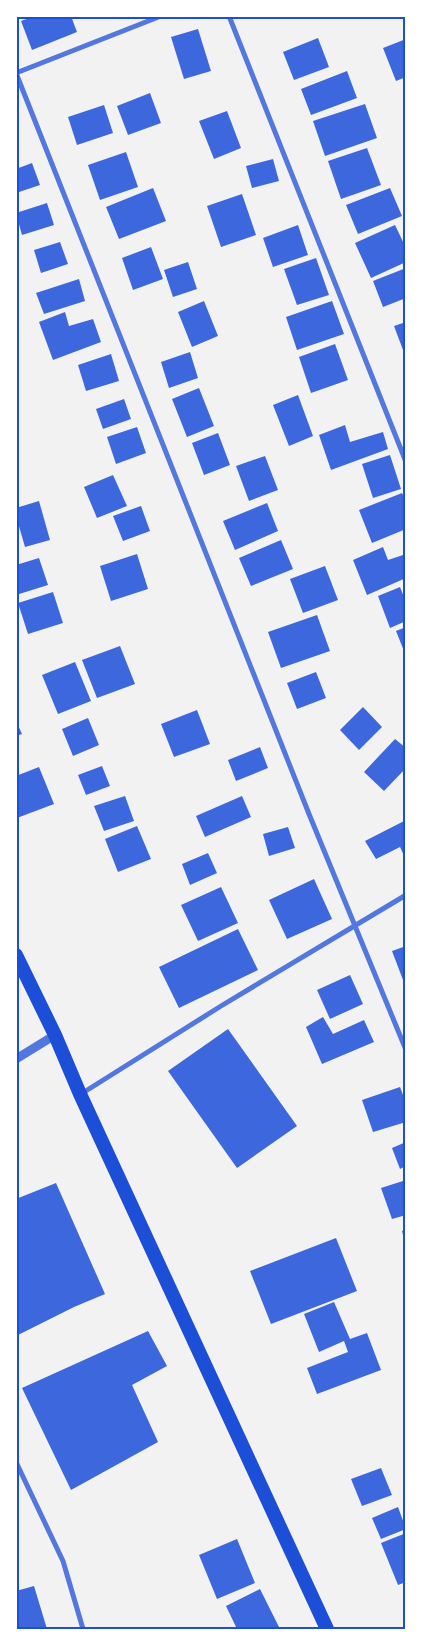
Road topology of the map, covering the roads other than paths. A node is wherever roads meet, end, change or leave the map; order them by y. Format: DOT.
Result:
graph roads {
  1 [pos="161,16"];
  2 [pos="229,16"];
  3 [pos="16,73"];
  4 [pos="406,462"];
  5 [pos="406,895"];
  6 [pos="355,926"];
  7 [pos="16,955"];
  8 [pos="55,1036"];
  9 [pos="406,1050"];
  10 [pos="16,1059"];
  11 [pos="80,1094"];
  12 [pos="16,1462"];
  13 [pos="83,1629"];
  14 [pos="327,1629"];
  1 -- 3 [label="street"];
  2 -- 4 [label="street"];
  3 -- 6 [label="street"];
  5 -- 6 [label="street"];
  6 -- 9 [label="street"];
  6 -- 11 [label="street"];
  7 -- 8 [label="highway"];
  8 -- 10 [label="street"];
  8 -- 11 [label="highway"];
  11 -- 14 [label="highway"];
  12 -- 13 [label="street"];
}
